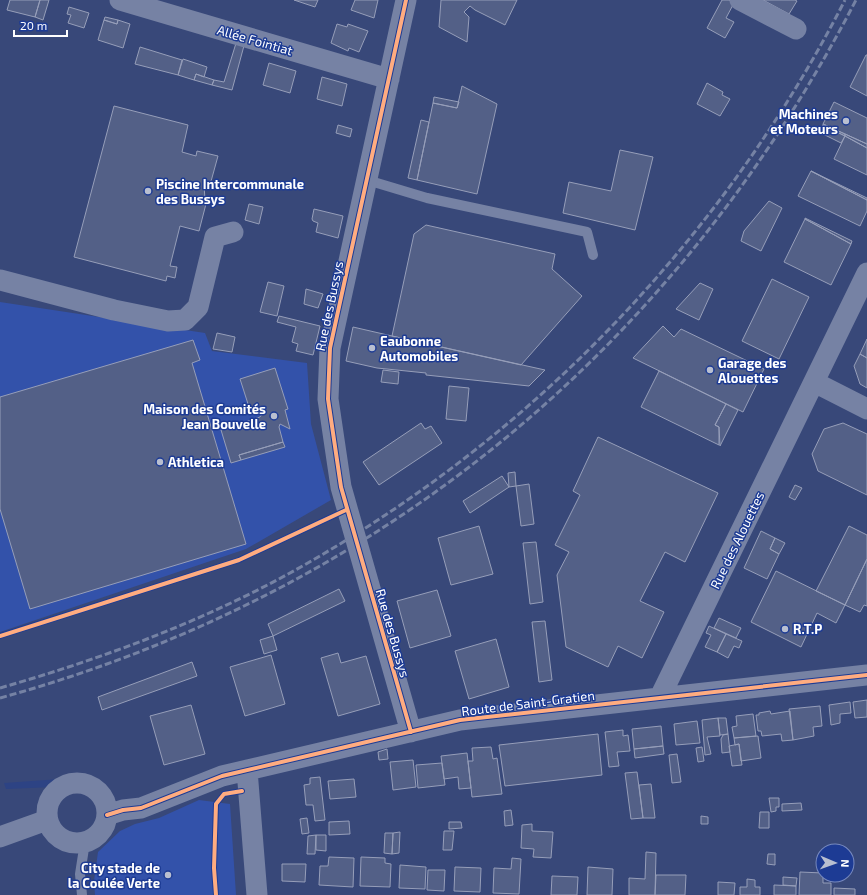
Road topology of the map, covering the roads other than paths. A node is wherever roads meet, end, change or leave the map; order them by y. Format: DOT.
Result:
graph roads {
  1 [pos="120,0"];
  2 [pos="406,0"];
  3 [pos="740,0"];
  4 [pos="796,29"];
  5 [pos="389,79"];
  6 [pos="367,180"];
  7 [pos="233,232"];
  8 [pos="593,255"];
  9 [pos="867,273"];
  10 [pos="0,280"];
  11 [pos="814,382"];
  12 [pos="867,409"];
  13 [pos="867,675"];
  14 [pos="660,697"];
  15 [pos="411,732"];
  16 [pos="247,770"];
  17 [pos="107,815"];
  18 [pos="47,820"];
  19 [pos="0,837"];
  20 [pos="85,842"];
  21 [pos="82,895"];
  22 [pos="257,895"];
  1 -- 5 [label="street, Allée Fointiat"];
  2 -- 5 [label="street, Rue des Bussys"];
  3 -- 4 [label="street"];
  5 -- 6 [label="street, Rue des Bussys"];
  6 -- 8 [label="lane"];
  6 -- 15 [label="street, Rue des Bussys"];
  7 -- 10 [label="street"];
  9 -- 11 [label="street, Rue des Alouettes"];
  11 -- 12 [label="street"];
  11 -- 14 [label="street, Rue des Alouettes"];
  13 -- 14 [label="street, Route de Saint-Gratien"];
  14 -- 15 [label="street, Route de Saint-Gratien"];
  15 -- 16 [label="street, Route de Saint-Gratien"];
  16 -- 17 [label="street, Route de Saint-Gratien"];
  16 -- 22 [label="street"];
  17 -- 18 [label="street"];
  17 -- 20 [label="street"];
  18 -- 19 [label="street"];
  18 -- 20 [label="street"];
  20 -- 21 [label="lane"];
}
